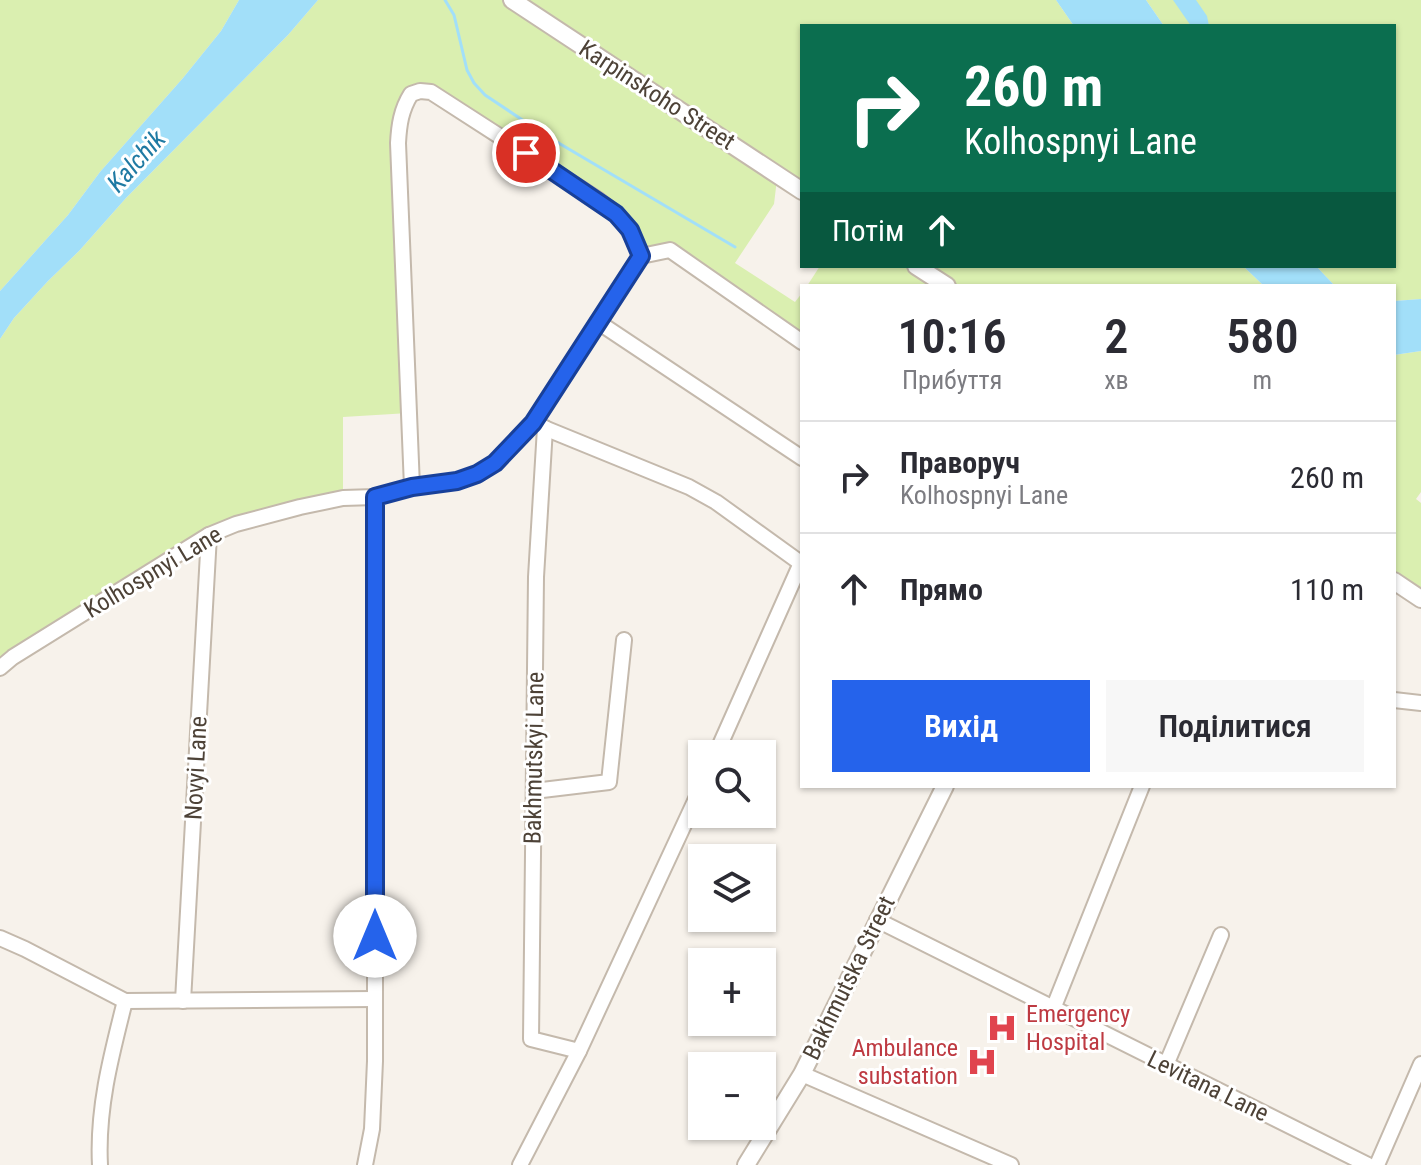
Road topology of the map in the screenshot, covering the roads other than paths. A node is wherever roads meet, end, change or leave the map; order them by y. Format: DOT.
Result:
graph roads {
  1 [pos="512,0"];
  2 [pos="800,190"];
  3 [pos="641,256"];
  4 [pos="919,268"];
  5 [pos="944,284"];
  6 [pos="598,322"];
  7 [pos="800,341"];
  8 [pos="539,426"];
  9 [pos="800,457"];
  10 [pos="412,487"];
  11 [pos="375,497"];
  12 [pos="209,535"];
  13 [pos="800,562"];
  14 [pos="800,567"];
  15 [pos="1396,582"];
  16 [pos="1421,599"];
  17 [pos="624,640"];
  18 [pos="0,668"];
  19 [pos="1396,700"];
  20 [pos="1421,703"];
  21 [pos="722,740"];
  22 [pos="944,788"];
  23 [pos="1141,788"];
  24 [pos="534,791"];
  25 [pos="688,816"];
  26 [pos="877,920"];
  27 [pos="1221,935"];
  28 [pos="0,938"];
  29 [pos="375,999"];
  30 [pos="125,1001"];
  31 [pos="183,1001"];
  32 [pos="1053,1009"];
  33 [pos="579,1051"];
  34 [pos="1421,1064"];
  35 [pos="1166,1065"];
  36 [pos="802,1074"];
  37 [pos="100,1165"];
  38 [pos="365,1165"];
  39 [pos="520,1165"];
  40 [pos="746,1165"];
  41 [pos="1011,1165"];
  42 [pos="1368,1165"];
  43 [pos="1377,1165"];
  1 -- 2 [label="street, Karpinskoho Street"];
  3 -- 6 [label="street, Kolhospnyi Lane"];
  3 -- 7 [label="street"];
  3 -- 10 [label="street"];
  4 -- 5 [label="street"];
  6 -- 8 [label="street, Kolhospnyi Lane"];
  6 -- 9 [label="street"];
  8 -- 10 [label="street, Kolhospnyi Lane"];
  8 -- 13 [label="street"];
  8 -- 24 [label="street, Bakhmutskyi Lane"];
  10 -- 11 [label="street, Kolhospnyi Lane"];
  11 -- 12 [label="street, Kolhospnyi Lane"];
  11 -- 29 [label="street"];
  12 -- 18 [label="street, Kolhospnyi Lane"];
  12 -- 31 [label="street, Novyi Lane"];
  14 -- 21 [label="street"];
  15 -- 16 [label="street"];
  17 -- 24 [label="street"];
  19 -- 20 [label="street"];
  22 -- 26 [label="street, Bakhmutska Street"];
  23 -- 32 [label="street"];
  24 -- 33 [label="street, Bakhmutskyi Lane"];
  25 -- 33 [label="street"];
  26 -- 32 [label="street, Levitana Lane"];
  26 -- 36 [label="street, Bakhmutska Street"];
  27 -- 35 [label="street"];
  28 -- 30 [label="street"];
  29 -- 31 [label="street"];
  29 -- 38 [label="street"];
  30 -- 31 [label="street"];
  30 -- 37 [label="street"];
  32 -- 35 [label="street, Levitana Lane"];
  33 -- 39 [label="street"];
  34 -- 43 [label="street"];
  35 -- 42 [label="street, Levitana Lane"];
  36 -- 40 [label="street, Bakhmutska Street"];
  36 -- 41 [label="street"];
}
